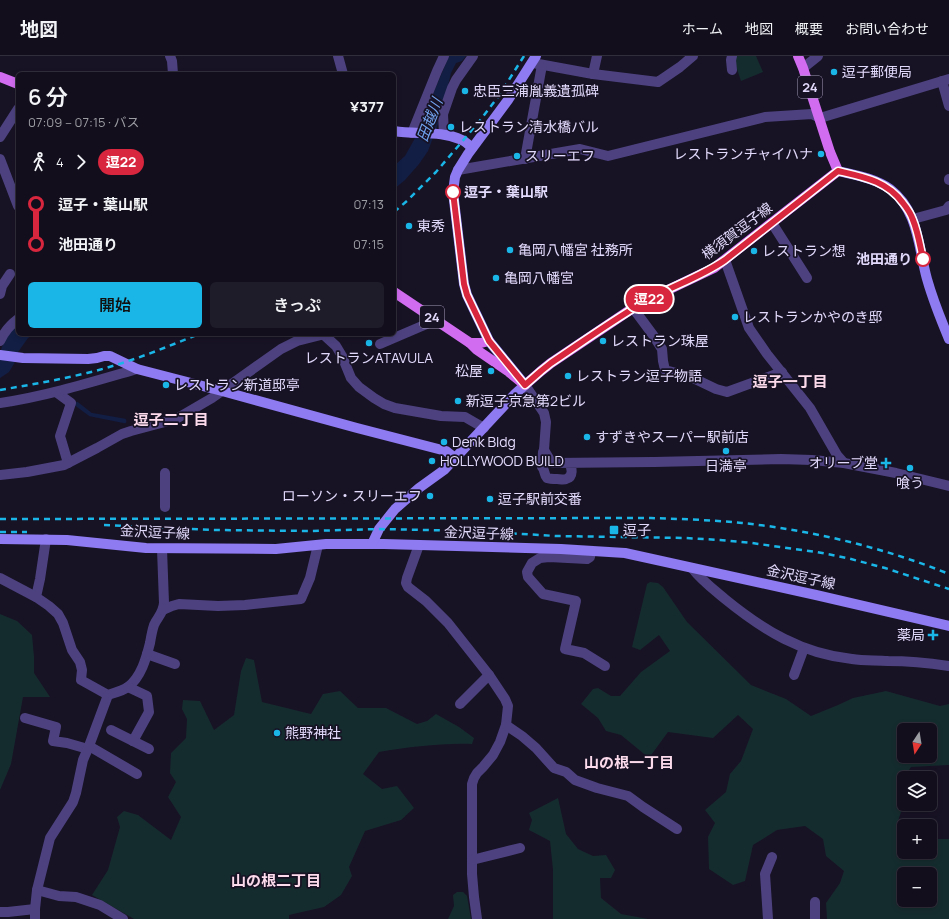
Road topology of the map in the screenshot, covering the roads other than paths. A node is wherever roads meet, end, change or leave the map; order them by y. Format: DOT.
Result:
graph roads {
  1 [pos="170,56"];
  2 [pos="338,56"];
  3 [pos="444,56"];
  4 [pos="473,56"];
  5 [pos="597,56"];
  6 [pos="693,56"];
  7 [pos="732,56"];
  8 [pos="798,56"];
  9 [pos="818,56"];
  10 [pos="537,61"];
  11 [pos="803,68"];
  12 [pos="732,70"];
  13 [pos="173,72"];
  14 [pos="342,72"];
  15 [pos="594,74"];
  16 [pos="0,77"];
  17 [pos="945,80"];
  18 [pos="16,83"];
  19 [pos="949,106"];
  20 [pos="16,112"];
  21 [pos="820,118"];
  22 [pos="396,131"];
  23 [pos="414,133"];
  24 [pos="441,134"];
  25 [pos="0,137"];
  26 [pos="472,148"];
  27 [pos="0,159"];
  28 [pos="525,159"];
  29 [pos="458,170"];
  30 [pos="838,171"];
  31 [pos="16,201"];
  32 [pos="949,206"];
  33 [pos="913,219"];
  34 [pos="772,223"];
  35 [pos="725,260"];
  36 [pos="10,274"];
  37 [pos="807,278"];
  38 [pos="396,293"];
  39 [pos="0,294"];
  40 [pos="633,308"];
  41 [pos="436,320"];
  42 [pos="16,321"];
  43 [pos="0,324"];
  44 [pos="316,336"];
  45 [pos="326,336"];
  46 [pos="1,338"];
  47 [pos="949,339"];
  48 [pos="489,341"];
  49 [pos="470,343"];
  50 [pos="380,344"];
  51 [pos="0,355"];
  52 [pos="137,369"];
  53 [pos="782,372"];
  54 [pos="525,385"];
  55 [pos="222,391"];
  56 [pos="56,392"];
  57 [pos="0,403"];
  58 [pos="484,428"];
  59 [pos="544,450"];
  60 [pos="455,458"];
  61 [pos="68,462"];
  62 [pos="553,463"];
  63 [pos="568,463"];
  64 [pos="844,463"];
  65 [pos="545,470"];
  66 [pos="165,473"];
  67 [pos="0,475"];
  68 [pos="949,486"];
  69 [pos="166,507"];
  70 [pos="0,539"];
  71 [pos="46,539"];
  72 [pos="318,544"];
  73 [pos="372,544"];
  74 [pos="420,545"];
  75 [pos="162,549"];
  76 [pos="591,551"];
  77 [pos="692,568"];
  78 [pos="0,578"];
  79 [pos="36,597"];
  80 [pos="163,610"];
  81 [pos="949,626"];
  82 [pos="804,648"];
  83 [pos="147,654"];
  84 [pos="175,664"];
  85 [pos="605,666"];
  86 [pos="949,666"];
  87 [pos="794,675"];
  88 [pos="489,676"];
  89 [pos="128,687"];
  90 [pos="108,695"];
  91 [pos="460,704"];
  92 [pos="24,718"];
  93 [pos="506,725"];
  94 [pos="111,730"];
  95 [pos="133,741"];
  96 [pos="88,748"];
  97 [pos="149,749"];
  98 [pos="137,774"];
  99 [pos="677,829"];
  100 [pos="520,848"];
  101 [pos="772,857"];
  102 [pos="472,860"];
  103 [pos="37,890"];
  104 [pos="815,902"];
  105 [pos="0,912"];
  106 [pos="35,914"];
  107 [pos="123,919"];
  108 [pos="477,919"];
  109 [pos="768,919"];
  110 [pos="815,919"];
  1 -- 13 [label="street"];
  2 -- 14 [label="street"];
  3 -- 23 [label="street"];
  4 -- 24 [label="street"];
  5 -- 15 [label="street"];
  6 -- 15 [label="street"];
  7 -- 12 [label="street"];
  8 -- 11 [label="main road, 24"];
  9 -- 11 [label="street"];
  10 -- 15 [label="street"];
  10 -- 26 [label="main road"];
  10 -- 28 [label="street"];
  11 -- 21 [label="main road, 24"];
  16 -- 18 [label="main road"];
  17 -- 19 [label="street"];
  17 -- 21 [label="street"];
  20 -- 25 [label="street"];
  21 -- 28 [label="street"];
  21 -- 30 [label="main road, 24"];
  22 -- 23 [label="main road"];
  23 -- 24 [label="main road"];
  24 -- 26 [label="main road"];
  26 -- 29 [label="main road"];
  27 -- 31 [label="street"];
  28 -- 29 [label="street"];
  29 -- 48 [label="main road"];
  30 -- 33 [label="main road"];
  30 -- 34 [label="main road, 横須賀逗子線"];
  32 -- 33 [label="street"];
  33 -- 47 [label="main road"];
  34 -- 35 [label="main road, 横須賀逗子線"];
  34 -- 37 [label="street"];
  35 -- 40 [label="main road, 横須賀逗子線"];
  35 -- 53 [label="street"];
  36 -- 39 [label="street"];
  38 -- 41 [label="main road, 24"];
  40 -- 53 [label="street"];
  40 -- 54 [label="main road, 横須賀逗子線"];
  41 -- 49 [label="main road, 24"];
  41 -- 50 [label="street"];
  42 -- 46 [label="street"];
  43 -- 46 [label="street"];
  44 -- 55 [label="street"];
  45 -- 58 [label="street"];
  48 -- 49 [label="main road"];
  48 -- 54 [label="main road"];
  49 -- 54 [label="main road, 24"];
  51 -- 52 [label="main road"];
  52 -- 55 [label="main road"];
  52 -- 56 [label="street"];
  53 -- 64 [label="street"];
  54 -- 58 [label="main road"];
  54 -- 59 [label="street"];
  55 -- 60 [label="main road"];
  55 -- 61 [label="street"];
  56 -- 57 [label="street"];
  56 -- 61 [label="street"];
  58 -- 60 [label="main road"];
  59 -- 62 [label="street"];
  59 -- 65 [label="street"];
  60 -- 73 [label="main road"];
  61 -- 67 [label="street"];
  62 -- 63 [label="street"];
  62 -- 65 [label="street"];
  63 -- 64 [label="street"];
  63 -- 65 [label="street"];
  64 -- 68 [label="street"];
  66 -- 69 [label="street"];
  70 -- 71 [label="main road, 金沢逗子線"];
  71 -- 75 [label="main road, 金沢逗子線"];
  71 -- 79 [label="street"];
  72 -- 73 [label="main road, 金沢逗子線"];
  72 -- 75 [label="main road, 金沢逗子線"];
  72 -- 80 [label="street"];
  73 -- 74 [label="main road, 金沢逗子線"];
  74 -- 76 [label="main road, 金沢逗子線"];
  74 -- 88 [label="street"];
  75 -- 80 [label="street"];
  76 -- 77 [label="main road, 金沢逗子線"];
  76 -- 85 [label="street"];
  77 -- 81 [label="main road, 金沢逗子線"];
  77 -- 82 [label="street"];
  78 -- 79 [label="street"];
  79 -- 90 [label="street"];
  80 -- 83 [label="street"];
  82 -- 86 [label="street"];
  82 -- 87 [label="street"];
  83 -- 84 [label="street"];
  83 -- 89 [label="street"];
  88 -- 91 [label="street"];
  88 -- 93 [label="street"];
  89 -- 90 [label="street"];
  89 -- 95 [label="street"];
  90 -- 96 [label="street"];
  92 -- 96 [label="street"];
  93 -- 99 [label="street"];
  93 -- 102 [label="street"];
  94 -- 95 [label="street"];
  95 -- 97 [label="street"];
  96 -- 98 [label="street"];
  96 -- 103 [label="street"];
  100 -- 102 [label="street"];
  101 -- 109 [label="street"];
  102 -- 108 [label="street"];
  103 -- 106 [label="street"];
  103 -- 107 [label="street"];
  104 -- 110 [label="street"];
  105 -- 106 [label="street"];
}
